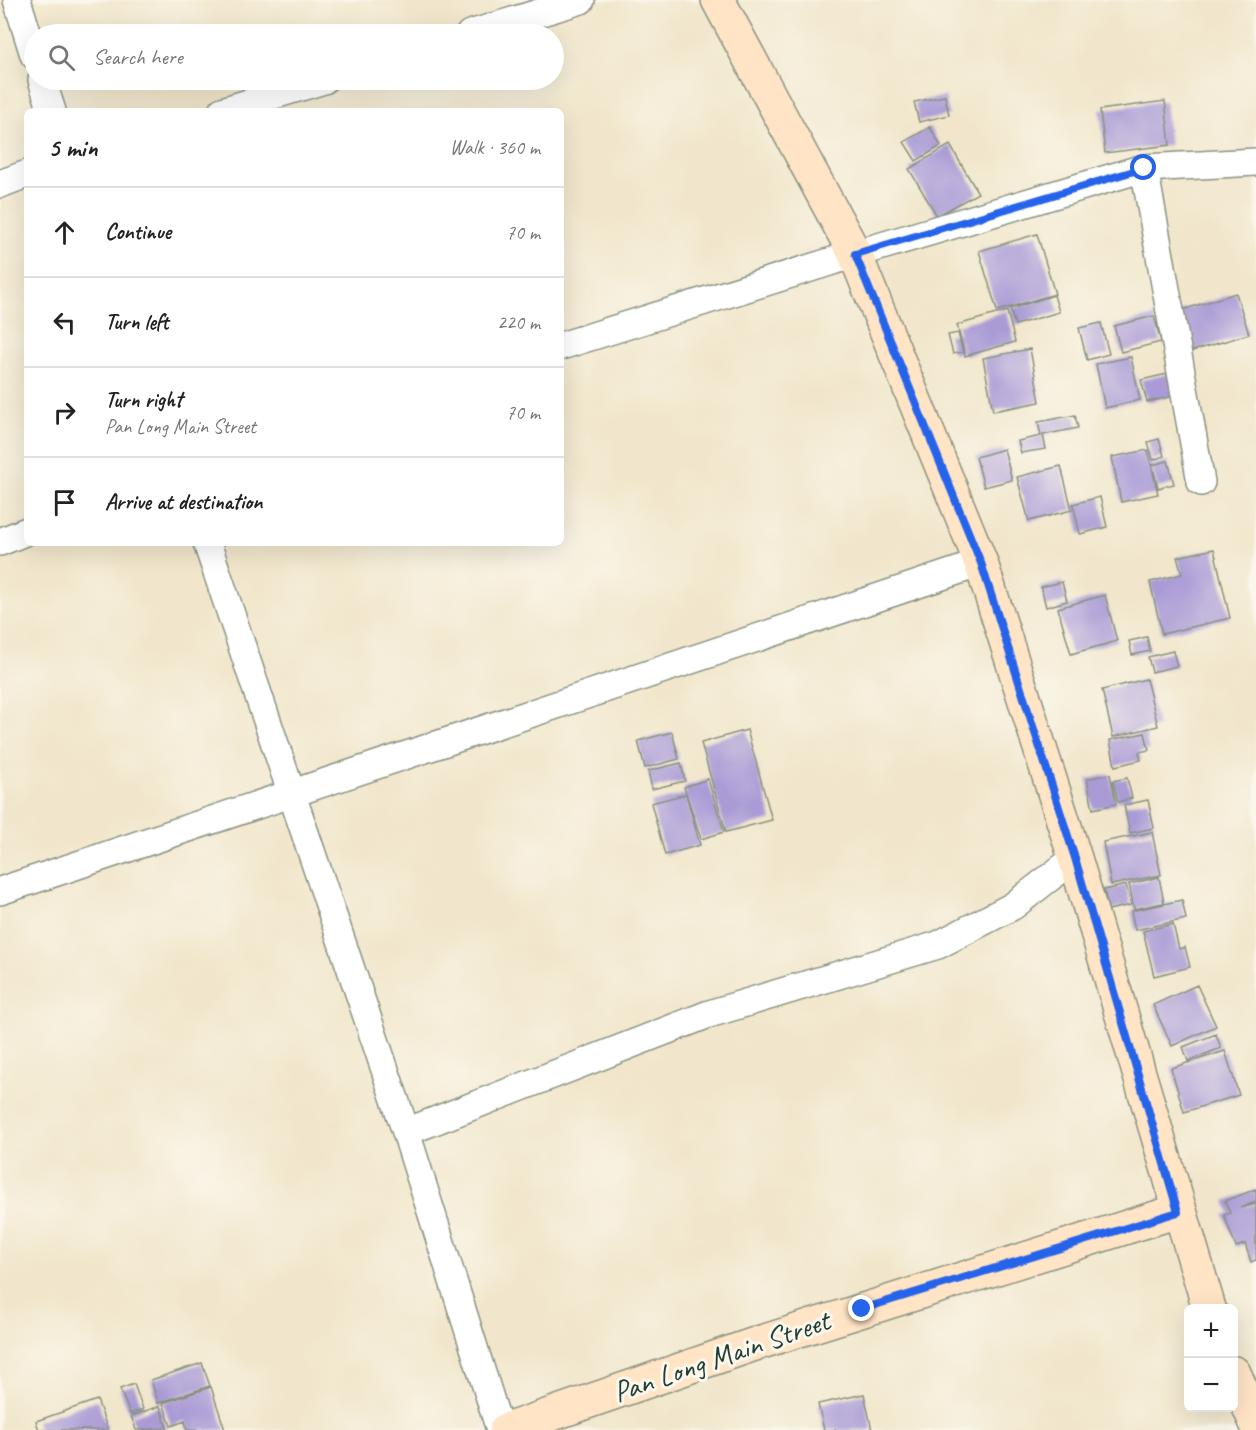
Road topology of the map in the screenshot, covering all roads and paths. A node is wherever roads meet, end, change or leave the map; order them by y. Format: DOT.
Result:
graph roads {
  1 [pos="17,0"];
  2 [pos="581,0"];
  3 [pos="718,0"];
  4 [pos="24,24"];
  5 [pos="503,24"];
  6 [pos="45,90"];
  7 [pos="291,90"];
  8 [pos="51,108"];
  9 [pos="232,108"];
  10 [pos="1256,162"];
  11 [pos="1144,168"];
  12 [pos="24,175"];
  13 [pos="0,184"];
  14 [pos="855,254"];
  15 [pos="564,345"];
  16 [pos="1201,482"];
  17 [pos="24,532"];
  18 [pos="0,542"];
  19 [pos="208,546"];
  20 [pos="981,563"];
  21 [pos="291,792"];
  22 [pos="1075,858"];
  23 [pos="0,891"];
  24 [pos="406,1132"];
  25 [pos="1178,1212"];
  26 [pos="1208,1304"];
  27 [pos="1238,1384"];
  28 [pos="1256,1423"];
  29 [pos="500,1430"];
  30 [pos="506,1430"];
  1 -- 4 [label="street"];
  2 -- 5 [label="street"];
  3 -- 14 [label="street"];
  6 -- 8 [label="street"];
  7 -- 9 [label="street"];
  10 -- 11 [label="street"];
  11 -- 14 [label="street"];
  11 -- 16 [label="street"];
  12 -- 13 [label="street"];
  14 -- 15 [label="street"];
  14 -- 20 [label="street"];
  17 -- 18 [label="street"];
  19 -- 21 [label="street"];
  20 -- 21 [label="street"];
  20 -- 22 [label="street"];
  21 -- 23 [label="street"];
  21 -- 24 [label="street"];
  22 -- 24 [label="street"];
  22 -- 25 [label="street"];
  24 -- 29 [label="street"];
  25 -- 26 [label="street"];
  25 -- 30 [label="street, Pan Long Main Street"];
  27 -- 28 [label="street"];
}
